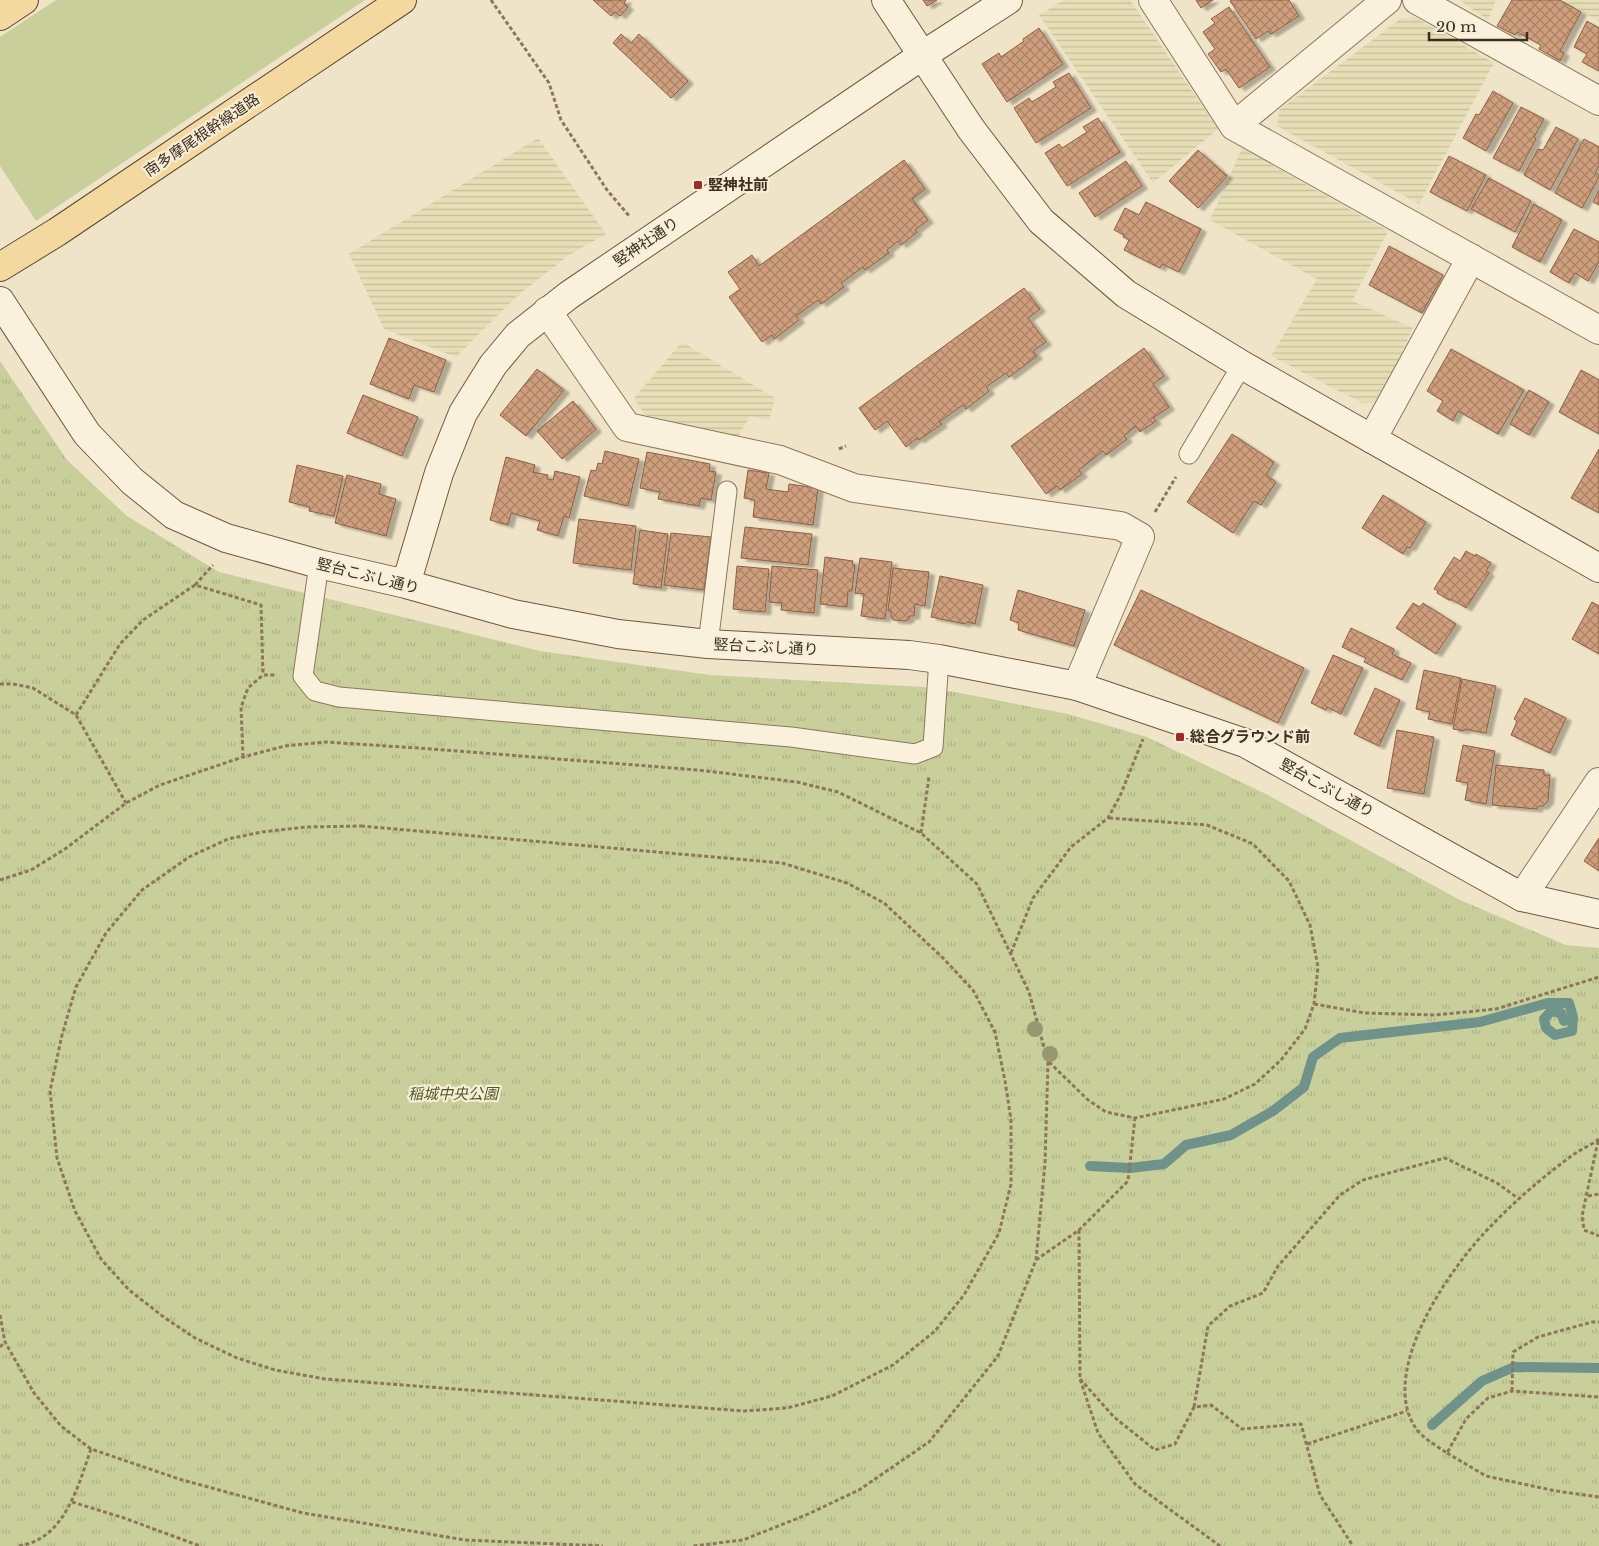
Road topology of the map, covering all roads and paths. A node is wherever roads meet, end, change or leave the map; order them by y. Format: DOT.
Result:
graph roads {
  1 [pos="24,0"];
  2 [pos="402,0"];
  3 [pos="491,0"];
  4 [pos="886,0"];
  5 [pos="1008,0"];
  6 [pos="1153,0"];
  7 [pos="1387,0"];
  8 [pos="1417,0"];
  9 [pos="0,16"];
  10 [pos="923,55"];
  11 [pos="1599,101"];
  12 [pos="1234,126"];
  13 [pos="633,221"];
  14 [pos="1471,258"];
  15 [pos="0,267"];
  16 [pos="0,301"];
  17 [pos="547,311"];
  18 [pos="1599,330"];
  19 [pos="1242,365"];
  20 [pos="1372,439"];
  21 [pos="1189,454"];
  22 [pos="727,491"];
  23 [pos="1140,537"];
  24 [pos="218,559"];
  25 [pos="319,564"];
  26 [pos="1599,568"];
  27 [pos="406,584"];
  28 [pos="195,585"];
  29 [pos="708,644"];
  30 [pos="939,659"];
  31 [pos="0,684"];
  32 [pos="1077,686"];
  33 [pos="76,715"];
  34 [pos="1146,732"];
  35 [pos="933,747"];
  36 [pos="243,757"];
  37 [pos="1599,782"];
  38 [pos="126,803"];
  39 [pos="1108,818"];
  40 [pos="921,833"];
  41 [pos="0,880"];
  42 [pos="1522,897"];
  43 [pos="1599,914"];
  44 [pos="1011,953"];
  45 [pos="1599,977"];
  46 [pos="1314,1004"];
  47 [pos="1048,1062"];
  48 [pos="1135,1118"];
  49 [pos="1599,1140"];
  50 [pos="1599,1194"];
  51 [pos="1588,1196"];
  52 [pos="1519,1200"];
  53 [pos="1079,1230"];
  54 [pos="1599,1236"];
  55 [pos="1036,1260"];
  56 [pos="0,1315"];
  57 [pos="1599,1322"];
  58 [pos="5,1342"];
  59 [pos="0,1347"];
  60 [pos="325,1379"];
  61 [pos="1080,1379"];
  62 [pos="1512,1391"];
  63 [pos="1599,1397"];
  64 [pos="1194,1407"];
  65 [pos="1407,1411"];
  66 [pos="1306,1444"];
  67 [pos="91,1449"];
  68 [pos="1447,1453"];
  69 [pos="1599,1497"];
  70 [pos="72,1502"];
  71 [pos="743,1540"];
  72 [pos="19,1546"];
  73 [pos="200,1546"];
  74 [pos="603,1546"];
  75 [pos="693,1546"];
  76 [pos="746,1546"];
  77 [pos="1220,1546"];
  78 [pos="1352,1546"];
  1 -- 9 [label="main road"];
  2 -- 15 [label="main road, 南多摩尾根幹線道路"];
  3 -- 13 [label="path"];
  4 -- 10 [label="street"];
  5 -- 10 [label="street, 竪神社通り"];
  6 -- 12 [label="street"];
  7 -- 12 [label="street"];
  8 -- 11 [label="street"];
  10 -- 17 [label="street, 竪神社通り"];
  10 -- 19 [label="street"];
  12 -- 14 [label="street"];
  14 -- 18 [label="street"];
  14 -- 20 [label="street"];
  16 -- 25 [label="street, 竪台こぶし通り"];
  17 -- 23 [label="street"];
  17 -- 27 [label="street, 竪神社通り"];
  19 -- 20 [label="street"];
  19 -- 21 [label="lane"];
  20 -- 26 [label="street"];
  21 -- 23 [label="path"];
  22 -- 29 [label="lane"];
  23 -- 32 [label="street"];
  24 -- 28 [label="path"];
  25 -- 27 [label="street, 竪台こぶし通り"];
  25 -- 35 [label="lane"];
  27 -- 29 [label="street, 竪台こぶし通り"];
  28 -- 33 [label="path"];
  28 -- 36 [label="path"];
  29 -- 30 [label="street, 竪台こぶし通り"];
  30 -- 32 [label="street, 竪台こぶし通り"];
  30 -- 35 [label="lane"];
  31 -- 33 [label="path"];
  32 -- 42 [label="street, 竪台こぶし通り"];
  33 -- 38 [label="path"];
  34 -- 39 [label="path"];
  35 -- 40 [label="path"];
  36 -- 38 [label="path"];
  36 -- 40 [label="path"];
  37 -- 42 [label="street"];
  38 -- 41 [label="path"];
  39 -- 44 [label="path"];
  39 -- 46 [label="path"];
  40 -- 44 [label="path"];
  42 -- 43 [label="street, 竪台こぶし通り"];
  44 -- 47 [label="path"];
  45 -- 46 [label="path"];
  46 -- 48 [label="path"];
  47 -- 48 [label="path"];
  47 -- 55 [label="path"];
  48 -- 53 [label="path"];
  49 -- 51 [label="path"];
  49 -- 52 [label="path"];
  50 -- 51 [label="path"];
  51 -- 54 [label="path"];
  52 -- 64 [label="path"];
  52 -- 65 [label="path"];
  53 -- 55 [label="path"];
  53 -- 61 [label="path"];
  55 -- 71 [label="path"];
  56 -- 58 [label="path"];
  57 -- 62 [label="path"];
  58 -- 59 [label="path"];
  58 -- 67 [label="path"];
  60 -- 60 [label="path"];
  61 -- 64 [label="path"];
  61 -- 77 [label="path"];
  62 -- 63 [label="path"];
  62 -- 68 [label="path"];
  64 -- 66 [label="path"];
  65 -- 66 [label="path"];
  65 -- 68 [label="path"];
  66 -- 78 [label="path"];
  67 -- 70 [label="path"];
  67 -- 74 [label="path"];
  68 -- 69 [label="path"];
  70 -- 72 [label="path"];
  70 -- 73 [label="path"];
  71 -- 75 [label="path"];
  71 -- 76 [label="path"];
}
